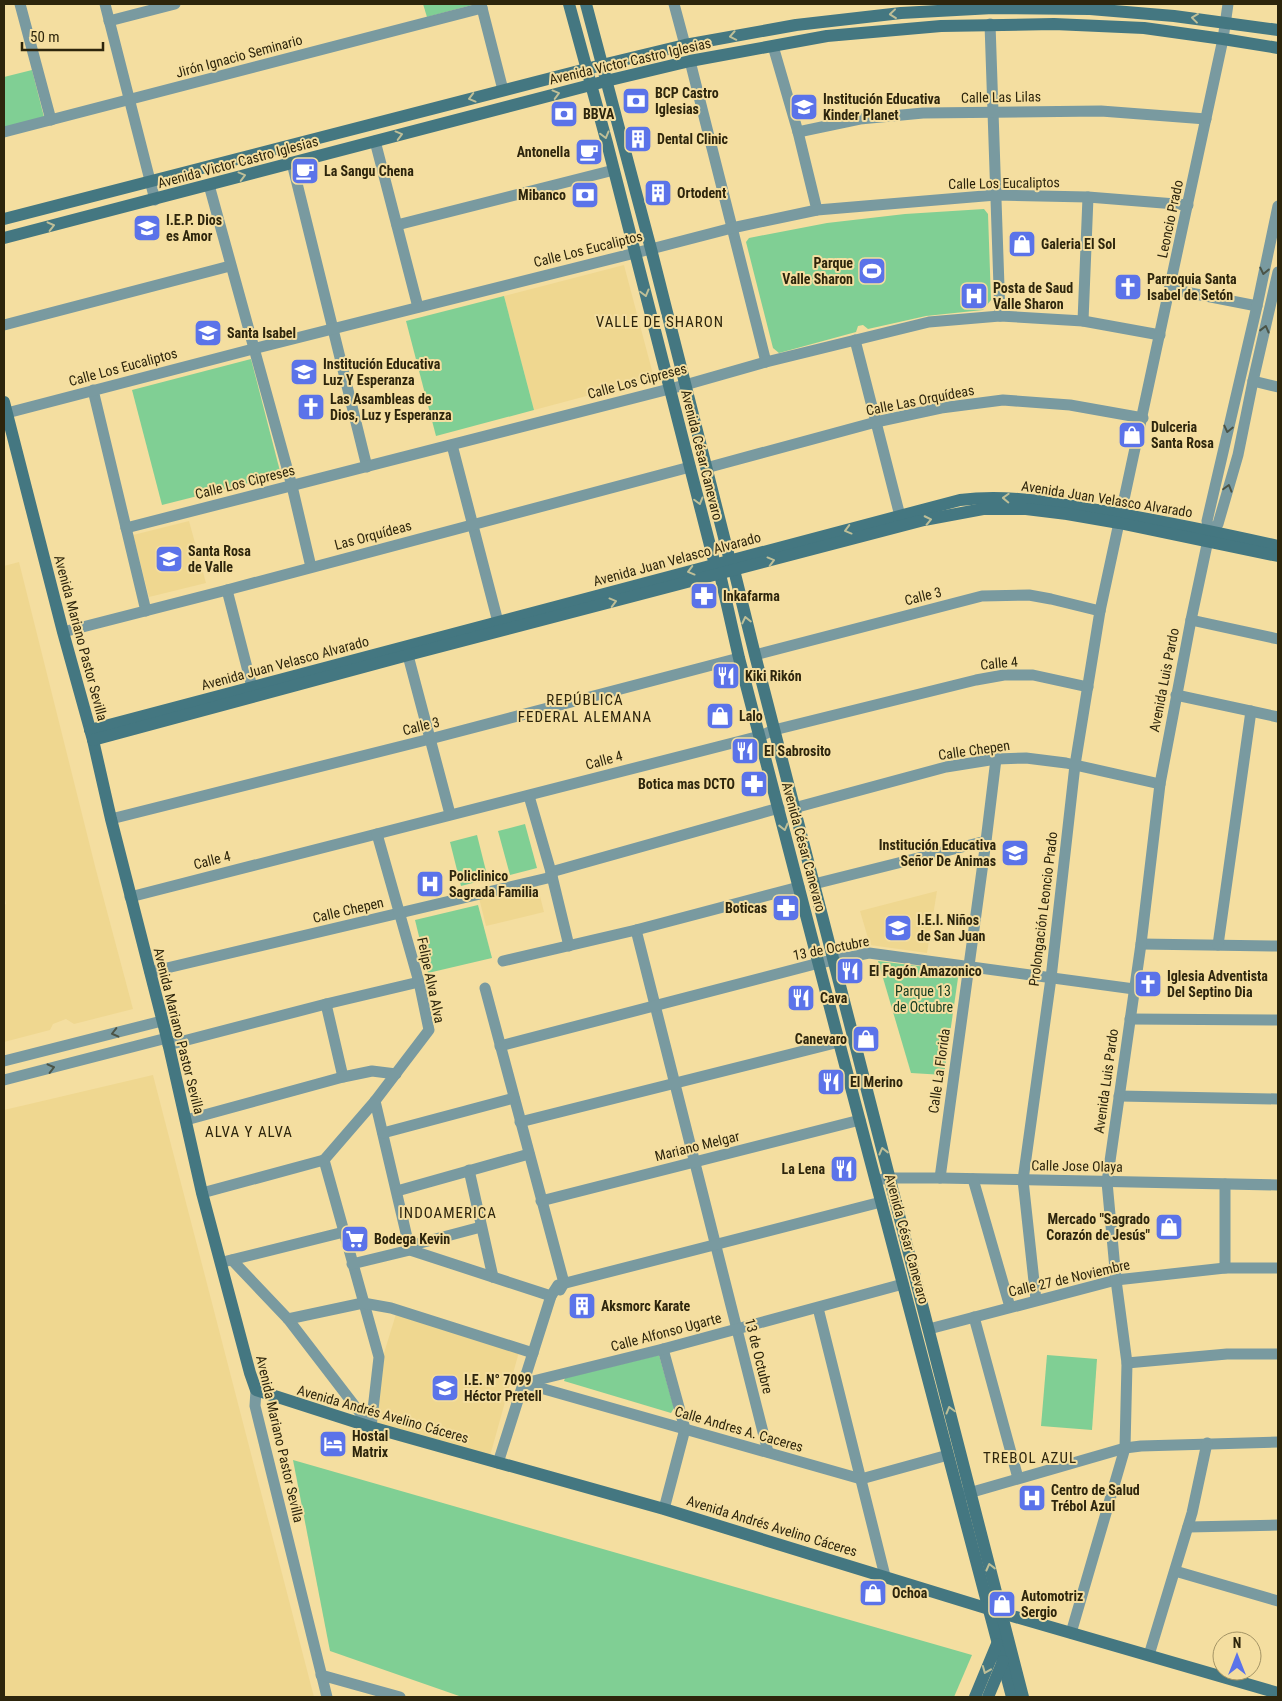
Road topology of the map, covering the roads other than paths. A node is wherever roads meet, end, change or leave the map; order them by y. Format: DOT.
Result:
graph roads {
  1 [pos="20,4"];
  2 [pos="105,4"];
  3 [pos="175,4"];
  4 [pos="569,4"];
  5 [pos="586,4"];
  6 [pos="674,4"];
  7 [pos="1228,4"];
  8 [pos="482,6"];
  9 [pos="993,6"];
  10 [pos="109,21"];
  11 [pos="1226,22"];
  12 [pos="990,24"];
  13 [pos="1278,30"];
  14 [pos="1223,39"];
  15 [pos="685,45"];
  16 [pos="773,46"];
  17 [pos="1278,48"];
  18 [pos="690,62"];
  19 [pos="602,65"];
  20 [pos="586,69"];
  21 [pos="606,81"];
  22 [pos="591,84"];
  23 [pos="503,90"];
  24 [pos="130,100"];
  25 [pos="993,113"];
  26 [pos="1206,119"];
  27 [pos="51,120"];
  28 [pos="4,132"];
  29 [pos="798,132"];
  30 [pos="375,141"];
  31 [pos="292,163"];
  32 [pos="614,170"];
  33 [pos="152,182"];
  34 [pos="209,185"];
  35 [pos="996,195"];
  36 [pos="1088,197"];
  37 [pos="155,200"];
  38 [pos="1188,204"];
  39 [pos="1278,206"];
  40 [pos="816,210"];
  41 [pos="4,219"];
  42 [pos="397,224"];
  43 [pos="732,228"];
  44 [pos="4,238"];
  45 [pos="651,248"];
  46 [pos="634,253"];
  47 [pos="230,266"];
  48 [pos="1278,272"];
  49 [pos="1170,289"];
  50 [pos="1257,306"];
  51 [pos="418,307"];
  52 [pos="1000,316"];
  53 [pos="1083,321"];
  54 [pos="4,325"];
  55 [pos="332,329"];
  56 [pos="1160,335"];
  57 [pos="855,340"];
  58 [pos="254,348"];
  59 [pos="766,362"];
  60 [pos="1253,381"];
  61 [pos="685,385"];
  62 [pos="1278,387"];
  63 [pos="670,388"];
  64 [pos="93,390"];
  65 [pos="5,408"];
  66 [pos="1143,418"];
  67 [pos="876,422"];
  68 [pos="452,445"];
  69 [pos="367,466"];
  70 [pos="690,467"];
  71 [pos="706,468"];
  72 [pos="292,486"];
  73 [pos="900,516"];
  74 [pos="1120,519"];
  75 [pos="473,524"];
  76 [pos="126,528"];
  77 [pos="1209,536"];
  78 [pos="1278,546"];
  79 [pos="1278,556"];
  80 [pos="732,566"];
  81 [pos="310,567"];
  82 [pos="717,570"];
  83 [pos="227,590"];
  84 [pos="146,611"];
  85 [pos="1100,611"];
  86 [pos="1190,620"];
  87 [pos="498,622"];
  88 [pos="63,632"];
  89 [pos="1278,639"];
  90 [pos="407,651"];
  91 [pos="755,655"];
  92 [pos="739,658"];
  93 [pos="252,687"];
  94 [pos="1088,687"];
  95 [pos="1176,695"];
  96 [pos="1251,711"];
  97 [pos="1278,717"];
  98 [pos="774,730"];
  99 [pos="91,735"];
  100 [pos="760,736"];
  101 [pos="430,739"];
  102 [pos="996,759"];
  103 [pos="1075,765"];
  104 [pos="1160,784"];
  105 [pos="529,796"];
  106 [pos="779,808"];
  107 [pos="794,808"];
  108 [pos="450,814"];
  109 [pos="111,819"];
  110 [pos="377,834"];
  111 [pos="986,841"];
  112 [pos="551,874"];
  113 [pos="814,884"];
  114 [pos="799,888"];
  115 [pos="130,897"];
  116 [pos="400,913"];
  117 [pos="636,930"];
  118 [pos="1141,944"];
  119 [pos="1218,945"];
  120 [pos="569,946"];
  121 [pos="1278,946"];
  122 [pos="834,960"];
  123 [pos="502,961"];
  124 [pos="819,963"];
  125 [pos="969,966"];
  126 [pos="150,972"];
  127 [pos="1050,978"];
  128 [pos="419,982"];
  129 [pos="485,988"];
  130 [pos="1134,989"];
  131 [pos="326,1004"];
  132 [pos="656,1006"];
  133 [pos="1130,1019"];
  134 [pos="1278,1020"];
  135 [pos="162,1021"];
  136 [pos="168,1042"];
  137 [pos="839,1042"];
  138 [pos="500,1046"];
  139 [pos="4,1061"];
  140 [pos="396,1074"];
  141 [pos="343,1077"];
  142 [pos="4,1080"];
  143 [pos="676,1084"];
  144 [pos="1119,1096"];
  145 [pos="514,1098"];
  146 [pos="1278,1099"];
  147 [pos="376,1101"];
  148 [pos="186,1120"];
  149 [pos="860,1120"];
  150 [pos="520,1122"];
  151 [pos="383,1133"];
  152 [pos="529,1154"];
  153 [pos="324,1160"];
  154 [pos="694,1162"];
  155 [pos="469,1170"];
  156 [pos="890,1178"];
  157 [pos="940,1178"];
  158 [pos="973,1179"];
  159 [pos="1023,1180"];
  160 [pos="876,1181"];
  161 [pos="1107,1182"];
  162 [pos="1225,1184"];
  163 [pos="1278,1185"];
  164 [pos="396,1191"];
  165 [pos="202,1193"];
  166 [pos="541,1201"];
  167 [pos="881,1202"];
  168 [pos="482,1227"];
  169 [pos="344,1232"];
  170 [pos="716,1245"];
  171 [pos="410,1248"];
  172 [pos="227,1261"];
  173 [pos="352,1264"];
  174 [pos="1225,1268"];
  175 [pos="1278,1268"];
  176 [pos="493,1277"];
  177 [pos="1116,1280"];
  178 [pos="564,1283"];
  179 [pos="903,1284"];
  180 [pos="551,1296"];
  181 [pos="1036,1300"];
  182 [pos="363,1303"];
  183 [pos="1010,1307"];
  184 [pos="818,1308"];
  185 [pos="974,1317"];
  186 [pos="288,1319"];
  187 [pos="542,1323"];
  188 [pos="737,1329"];
  189 [pos="929,1329"];
  190 [pos="663,1349"];
  191 [pos="532,1353"];
  192 [pos="1278,1354"];
  193 [pos="1127,1363"];
  194 [pos="523,1383"];
  195 [pos="256,1390"];
  196 [pos="371,1427"];
  197 [pos="685,1429"];
  198 [pos="1278,1442"];
  199 [pos="1207,1443"];
  200 [pos="1126,1448"];
  201 [pos="768,1452"];
  202 [pos="948,1455"];
  203 [pos="498,1463"];
  204 [pos="861,1478"];
  205 [pos="1018,1478"];
  206 [pos="965,1494"];
  207 [pos="664,1509"];
  208 [pos="1278,1525"];
  209 [pos="1188,1527"];
  210 [pos="1176,1571"];
  211 [pos="885,1576"];
  212 [pos="1278,1601"];
  213 [pos="988,1607"];
  214 [pos="1002,1613"];
  215 [pos="1071,1633"];
  216 [pos="997,1644"];
  217 [pos="1011,1648"];
  218 [pos="1149,1655"];
  219 [pos="1002,1662"];
  220 [pos="321,1675"];
  221 [pos="1278,1693"];
  222 [pos="327,1697"];
  223 [pos="397,1697"];
  224 [pos="975,1697"];
  225 [pos="988,1697"];
  226 [pos="1012,1697"];
  227 [pos="1023,1697"];
  1 -- 27 [label="street"];
  2 -- 10 [label="street"];
  3 -- 10 [label="street"];
  4 -- 20 [label="street, Avenida César Canevaro"];
  5 -- 19 [label="street, Avenida César Canevaro"];
  6 -- 15 [label="street"];
  7 -- 11 [label="street, Leoncio Prado"];
  8 -- 23 [label="street"];
  8 -- 24 [label="street, Jirón Ignacio Seminario"];
  11 -- 9 [label="street, Avenida Victor Castro Iglesias, one-way"];
  9 -- 15 [label="street, Avenida Victor Castro Iglesias, one-way"];
  10 -- 24 [label="street"];
  11 -- 13 [label="street, Avenida Victor Castro Iglesias"];
  11 -- 14 [label="street, Leoncio Prado"];
  12 -- 14 [label="street, Avenida Victor Castro Iglesias"];
  12 -- 16 [label="street, Avenida Victor Castro Iglesias"];
  12 -- 25 [label="street"];
  14 -- 17 [label="street, Avenida Victor Castro Iglesias"];
  14 -- 26 [label="street, Leoncio Prado"];
  15 -- 19 [label="street, Avenida Victor Castro Iglesias"];
  16 -- 18 [label="street, Avenida Victor Castro Iglesias"];
  16 -- 29 [label="street"];
  18 -- 21 [label="street, Avenida Victor Castro Iglesias"];
  18 -- 43 [label="street"];
  19 -- 20 [label="street, Avenida Victor Castro Iglesias"];
  19 -- 21 [label="street, Avenida César Canevaro"];
  20 -- 22 [label="street, Avenida César Canevaro"];
  20 -- 23 [label="street, Avenida Victor Castro Iglesias"];
  21 -- 22 [label="street, Avenida Victor Castro Iglesias"];
  21 -- 45 [label="street, Avenida César Canevaro"];
  30 -- 22 [label="street, Avenida Victor Castro Iglesias, one-way"];
  22 -- 32 [label="street, Avenida César Canevaro, one-way"];
  23 -- 33 [label="street, Avenida Victor Castro Iglesias, one-way"];
  24 -- 27 [label="street, Jirón Ignacio Seminario"];
  24 -- 33 [label="street"];
  25 -- 26 [label="street, Calle Las Lilas"];
  25 -- 29 [label="street, Calle Las Lilas"];
  25 -- 35 [label="street"];
  26 -- 38 [label="street, Leoncio Prado"];
  27 -- 28 [label="street, Jirón Ignacio Seminario"];
  29 -- 40 [label="street"];
  30 -- 31 [label="street, Avenida Victor Castro Iglesias"];
  30 -- 42 [label="street"];
  34 -- 31 [label="street, Avenida Victor Castro Iglesias, one-way"];
  31 -- 55 [label="street"];
  32 -- 42 [label="street"];
  32 -- 46 [label="street, Avenida César Canevaro"];
  33 -- 37 [label="street"];
  33 -- 41 [label="street, Avenida Victor Castro Iglesias"];
  34 -- 37 [label="street, Avenida Victor Castro Iglesias"];
  34 -- 47 [label="street"];
  35 -- 36 [label="street, Calle Los Eucaliptos"];
  35 -- 40 [label="street, Calle Los Eucaliptos"];
  35 -- 52 [label="street"];
  36 -- 38 [label="street, Calle Los Eucaliptos"];
  36 -- 53 [label="street"];
  44 -- 37 [label="street, Avenida Victor Castro Iglesias, one-way"];
  38 -- 49 [label="street, Leoncio Prado"];
  39 -- 50 [label="street, Avenida Luis Pardo, one-way"];
  40 -- 43 [label="street, Calle Los Eucaliptos"];
  42 -- 51 [label="street"];
  43 -- 45 [label="street, Calle Los Eucaliptos"];
  43 -- 59 [label="street"];
  45 -- 46 [label="street, Calle Los Eucaliptos"];
  45 -- 61 [label="street, Avenida César Canevaro"];
  46 -- 51 [label="street, Calle Los Eucaliptos"];
  46 -- 63 [label="street, Avenida César Canevaro, one-way"];
  47 -- 54 [label="street"];
  47 -- 58 [label="street"];
  60 -- 48 [label="street, Avenida Luis Pardo, one-way"];
  49 -- 50 [label="street"];
  49 -- 56 [label="street, Leoncio Prado"];
  50 -- 77 [label="street, Avenida Luis Pardo, one-way"];
  51 -- 55 [label="street, Calle Los Eucaliptos"];
  52 -- 53 [label="street, Calle Los Cipreses"];
  52 -- 57 [label="street, Calle Los Cipreses"];
  53 -- 56 [label="street, Calle Los Cipreses"];
  55 -- 58 [label="street, Calle Los Eucaliptos"];
  55 -- 69 [label="street"];
  56 -- 66 [label="street, Leoncio Prado"];
  57 -- 59 [label="street, Calle Los Cipreses"];
  57 -- 67 [label="street"];
  58 -- 64 [label="street, Calle Los Eucaliptos"];
  58 -- 72 [label="street"];
  59 -- 61 [label="street, Calle Los Cipreses"];
  60 -- 62 [label="street"];
  77 -- 60 [label="street, Avenida Luis Pardo, one-way"];
  61 -- 63 [label="street, Calle Los Cipreses"];
  61 -- 71 [label="street, Avenida César Canevaro"];
  63 -- 68 [label="street, Calle Los Cipreses"];
  63 -- 70 [label="street, Avenida César Canevaro"];
  64 -- 65 [label="street, Calle Los Eucaliptos"];
  64 -- 76 [label="street"];
  65 -- 88 [label="street, Avenida Mariano Pastor Sevilla"];
  66 -- 67 [label="street, Calle Las Orquídeas"];
  66 -- 74 [label="street, Leoncio Prado"];
  67 -- 71 [label="street, Calle Las Orquídeas"];
  67 -- 73 [label="street"];
  68 -- 69 [label="street, Calle Los Cipreses"];
  68 -- 75 [label="street"];
  69 -- 72 [label="street, Calle Los Cipreses"];
  70 -- 75 [label="street, Las Orquídeas"];
  70 -- 82 [label="street, Avenida César Canevaro, one-way"];
  71 -- 80 [label="street, Avenida César Canevaro"];
  72 -- 76 [label="street, Calle Los Cipreses"];
  72 -- 81 [label="street"];
  74 -- 73 [label="street, Avenida Juan Velasco Alvarado, one-way"];
  73 -- 80 [label="street, Avenida Juan Velasco Alvarado, one-way"];
  74 -- 77 [label="street, Avenida Juan Velasco Alvarado"];
  80 -- 74 [label="street, Avenida Juan Velasco Alvarado, one-way"];
  74 -- 85 [label="street, Prolongación Leoncio Prado"];
  75 -- 81 [label="street, Las Orquídeas"];
  75 -- 87 [label="street"];
  76 -- 84 [label="street"];
  77 -- 78 [label="street, Avenida Juan Velasco Alvarado"];
  77 -- 79 [label="street, Avenida Juan Velasco Alvarado"];
  77 -- 86 [label="street, Avenida Luis Pardo"];
  80 -- 82 [label="street, Avenida Juan Velasco Alvarado"];
  91 -- 80 [label="street, Avenida César Canevaro, one-way"];
  81 -- 83 [label="street, Las Orquídeas"];
  82 -- 87 [label="street, Avenida Juan Velasco Alvarado, one-way"];
  90 -- 82 [label="street, Avenida Juan Velasco Alvarado, one-way"];
  82 -- 92 [label="street, Avenida César Canevaro"];
  83 -- 84 [label="street, Las Orquídeas"];
  83 -- 93 [label="street"];
  84 -- 88 [label="street, Las Orquídeas"];
  85 -- 91 [label="street, Calle 3"];
  85 -- 94 [label="street, Prolongación Leoncio Prado"];
  86 -- 89 [label="street"];
  86 -- 95 [label="street, Avenida Luis Pardo"];
  87 -- 90 [label="street, Avenida Juan Velasco Alvarado"];
  88 -- 99 [label="street, Avenida Mariano Pastor Sevilla"];
  90 -- 93 [label="street, Avenida Juan Velasco Alvarado"];
  90 -- 99 [label="street, Avenida Juan Velasco Alvarado"];
  90 -- 101 [label="street"];
  91 -- 98 [label="street, Avenida César Canevaro"];
  92 -- 100 [label="street, Avenida César Canevaro"];
  92 -- 101 [label="street, Calle 3"];
  93 -- 99 [label="street, Avenida Juan Velasco Alvarado"];
  94 -- 98 [label="street, Calle 4"];
  94 -- 103 [label="street, Prolongación Leoncio Prado"];
  95 -- 96 [label="street"];
  95 -- 104 [label="street, Avenida Luis Pardo"];
  96 -- 97 [label="street"];
  96 -- 119 [label="street"];
  98 -- 100 [label="street, Calle 4"];
  98 -- 107 [label="street, Avenida César Canevaro"];
  99 -- 109 [label="street, Avenida Mariano Pastor Sevilla"];
  100 -- 105 [label="street, Calle 4"];
  100 -- 106 [label="street, Avenida César Canevaro"];
  101 -- 108 [label="street"];
  101 -- 109 [label="street, Calle 3"];
  102 -- 103 [label="street, Calle Chepen"];
  102 -- 107 [label="street, Calle Chepen"];
  102 -- 111 [label="street, Calle La Florida"];
  103 -- 104 [label="street, Calle Chepen"];
  103 -- 127 [label="street, Prolongación Leoncio Prado"];
  104 -- 118 [label="street, Avenida Luis Pardo"];
  105 -- 108 [label="street, Calle 4"];
  105 -- 112 [label="street"];
  106 -- 112 [label="street, Calle Chepen"];
  106 -- 114 [label="street, Avenida César Canevaro, one-way"];
  107 -- 113 [label="street, Avenida César Canevaro"];
  108 -- 110 [label="street, Calle 4"];
  109 -- 115 [label="street, Avenida Mariano Pastor Sevilla"];
  110 -- 115 [label="street, Calle 4"];
  110 -- 116 [label="street, Felipe Alva Alva"];
  111 -- 113 [label="street"];
  111 -- 125 [label="street, Calle La Florida"];
  112 -- 116 [label="street, Calle Chepen"];
  112 -- 120 [label="street"];
  113 -- 122 [label="street, Avenida César Canevaro"];
  114 -- 117 [label="street"];
  114 -- 124 [label="street, Avenida César Canevaro"];
  115 -- 126 [label="street, Avenida Mariano Pastor Sevilla"];
  116 -- 126 [label="street, Calle Chepen"];
  116 -- 128 [label="street, Felipe Alva Alva"];
  117 -- 120 [label="street"];
  117 -- 132 [label="street, 13 de Octubre"];
  118 -- 119 [label="street"];
  118 -- 130 [label="street, Avenida Luis Pardo"];
  119 -- 121 [label="street"];
  120 -- 123 [label="street"];
  122 -- 124 [label="street, 13 de Octubre"];
  122 -- 125 [label="street, 13 de Octubre"];
  156 -- 122 [label="street, Avenida César Canevaro, one-way"];
  124 -- 132 [label="street, 13 de Octubre"];
  124 -- 137 [label="street, Avenida César Canevaro"];
  125 -- 127 [label="street, 13 de Octubre"];
  125 -- 157 [label="street, Calle La Florida"];
  126 -- 135 [label="street, Avenida Mariano Pastor Sevilla"];
  127 -- 130 [label="street, 13 de Octubre"];
  127 -- 159 [label="street, Prolongación Leoncio Prado"];
  128 -- 131 [label="street"];
  128 -- 140 [label="street, Felipe Alva Alva"];
  129 -- 138 [label="street"];
  130 -- 133 [label="street, Avenida Luis Pardo"];
  131 -- 136 [label="street"];
  131 -- 141 [label="street"];
  132 -- 138 [label="street, 13 de Octubre"];
  132 -- 143 [label="street, 13 de Octubre"];
  133 -- 134 [label="street"];
  133 -- 144 [label="street, Avenida Luis Pardo"];
  135 -- 136 [label="street, Avenida Mariano Pastor Sevilla"];
  135 -- 139 [label="street, one-way"];
  142 -- 136 [label="street, one-way"];
  136 -- 148 [label="street, Avenida Mariano Pastor Sevilla"];
  137 -- 143 [label="street"];
  137 -- 149 [label="street, Avenida César Canevaro"];
  138 -- 145 [label="street"];
  140 -- 141 [label="street"];
  140 -- 147 [label="street, Felipe Alva Alva"];
  141 -- 148 [label="street"];
  143 -- 150 [label="street"];
  143 -- 154 [label="street, 13 de Octubre"];
  144 -- 146 [label="street"];
  144 -- 161 [label="street, Avenida Luis Pardo"];
  145 -- 150 [label="street"];
  145 -- 151 [label="street"];
  147 -- 151 [label="street"];
  147 -- 153 [label="street, Felipe Alva Alva"];
  148 -- 165 [label="street, Avenida Mariano Pastor Sevilla"];
  149 -- 154 [label="street, Mariano Melgar"];
  149 -- 160 [label="street, Avenida César Canevaro"];
  150 -- 152 [label="street"];
  151 -- 164 [label="street"];
  152 -- 155 [label="street"];
  152 -- 166 [label="street"];
  153 -- 165 [label="street"];
  153 -- 169 [label="street"];
  154 -- 166 [label="street, Mariano Melgar"];
  154 -- 170 [label="street, 13 de Octubre"];
  155 -- 164 [label="street"];
  155 -- 168 [label="street"];
  156 -- 157 [label="street, Calle Jose Olaya"];
  156 -- 160 [label="street, Calle Jose Olaya"];
  156 -- 189 [label="street, Avenida César Canevaro"];
  157 -- 158 [label="street, Calle Jose Olaya"];
  158 -- 159 [label="street, Calle Jose Olaya"];
  158 -- 183 [label="street"];
  159 -- 161 [label="street, Calle Jose Olaya"];
  159 -- 181 [label="street, Prolongación Leoncio Prado"];
  160 -- 167 [label="street, Avenida César Canevaro"];
  161 -- 162 [label="street, Calle Jose Olaya"];
  161 -- 177 [label="street, Avenida Luis Pardo"];
  162 -- 163 [label="street, Calle Jose Olaya"];
  162 -- 174 [label="street"];
  164 -- 171 [label="street"];
  165 -- 172 [label="street, Avenida Mariano Pastor Sevilla"];
  166 -- 178 [label="street"];
  167 -- 170 [label="street"];
  167 -- 179 [label="street, Avenida César Canevaro"];
  168 -- 171 [label="street"];
  168 -- 176 [label="street"];
  169 -- 172 [label="street"];
  169 -- 173 [label="street"];
  170 -- 178 [label="street"];
  170 -- 188 [label="street, 13 de Octubre"];
  171 -- 173 [label="street"];
  171 -- 176 [label="street"];
  172 -- 186 [label="street"];
  172 -- 195 [label="street, Avenida Mariano Pastor Sevilla"];
  173 -- 182 [label="street"];
  174 -- 175 [label="street, Calle 27 de Noviembre"];
  174 -- 177 [label="street, Calle 27 de Noviembre"];
  176 -- 180 [label="street"];
  177 -- 181 [label="street, Calle 27 de Noviembre"];
  177 -- 193 [label="street, Avenida Luis Pardo"];
  178 -- 180 [label="street"];
  178 -- 187 [label="street"];
  179 -- 184 [label="street, Calle Alfonso Ugarte"];
  179 -- 202 [label="street, Avenida César Canevaro"];
  180 -- 187 [label="street"];
  181 -- 183 [label="street, Calle 27 de Noviembre"];
  182 -- 186 [label="street"];
  182 -- 191 [label="street"];
  182 -- 196 [label="street"];
  183 -- 185 [label="street, Calle 27 de Noviembre"];
  184 -- 188 [label="street, Calle Alfonso Ugarte"];
  184 -- 204 [label="street"];
  185 -- 189 [label="street, Calle 27 de Noviembre"];
  185 -- 205 [label="street"];
  186 -- 196 [label="street"];
  187 -- 191 [label="street"];
  188 -- 190 [label="street, Calle Alfonso Ugarte"];
  188 -- 201 [label="street, 13 de Octubre"];
  206 -- 189 [label="street, Avenida César Canevaro, one-way"];
  190 -- 194 [label="street, Calle Alfonso Ugarte"];
  190 -- 197 [label="street"];
  191 -- 194 [label="street"];
  192 -- 193 [label="street"];
  193 -- 200 [label="street, Avenida Luis Pardo"];
  194 -- 197 [label="street, Calle Andres A. Caceres"];
  194 -- 203 [label="street"];
  195 -- 196 [label="street, Avenida Andrés Avelino Cáceres"];
  195 -- 220 [label="street, Avenida Mariano Pastor Sevilla"];
  196 -- 203 [label="street, Avenida Andrés Avelino Cáceres"];
  197 -- 201 [label="street, Calle Andres A. Caceres"];
  197 -- 207 [label="street"];
  198 -- 199 [label="street"];
  199 -- 200 [label="street"];
  199 -- 209 [label="street"];
  200 -- 205 [label="street"];
  200 -- 215 [label="street, Avenida Luis Pardo"];
  201 -- 204 [label="street, Calle Andres A. Caceres"];
  202 -- 204 [label="street"];
  202 -- 206 [label="street, Avenida César Canevaro"];
  203 -- 207 [label="street, Avenida Andrés Avelino Cáceres"];
  204 -- 211 [label="street"];
  205 -- 206 [label="street"];
  206 -- 213 [label="street, Avenida César Canevaro"];
  214 -- 206 [label="street, Avenida César Canevaro, one-way"];
  207 -- 211 [label="street, Avenida Andrés Avelino Cáceres"];
  208 -- 209 [label="street"];
  209 -- 210 [label="street"];
  210 -- 212 [label="street"];
  210 -- 218 [label="street"];
  211 -- 213 [label="street, Avenida Andrés Avelino Cáceres"];
  213 -- 214 [label="street, Avenida Andrés Avelino Cáceres"];
  213 -- 216 [label="street, Avenida César Canevaro"];
  214 -- 215 [label="street, Avenida Andrés Avelino Cáceres"];
  214 -- 217 [label="street, Avenida César Canevaro"];
  215 -- 218 [label="street, Avenida Andrés Avelino Cáceres"];
  216 -- 219 [label="street, Avenida César Canevaro"];
  216 -- 224 [label="street, one-way"];
  217 -- 219 [label="street"];
  217 -- 227 [label="street, Avenida César Canevaro"];
  218 -- 221 [label="street, Avenida Andrés Avelino Cáceres"];
  219 -- 225 [label="street"];
  219 -- 226 [label="street, Avenida César Canevaro"];
  220 -- 222 [label="street, Avenida Mariano Pastor Sevilla"];
  220 -- 223 [label="street"];
}
